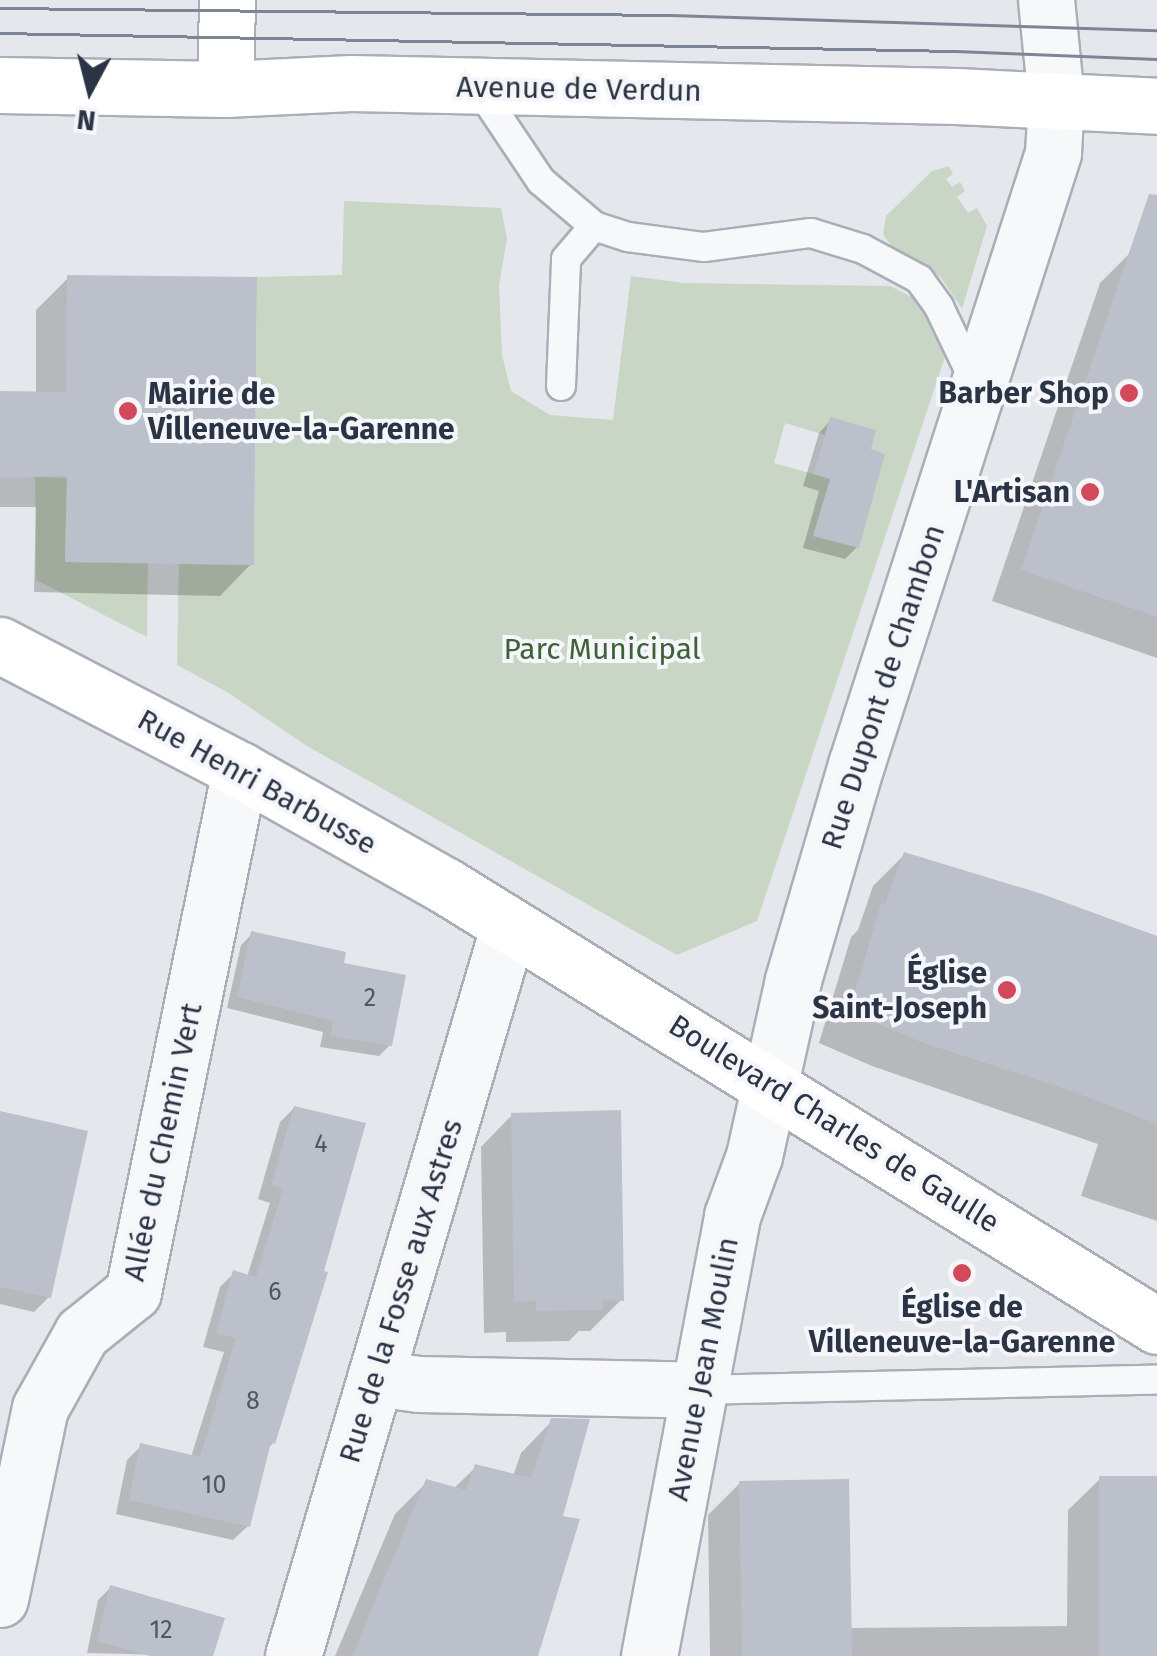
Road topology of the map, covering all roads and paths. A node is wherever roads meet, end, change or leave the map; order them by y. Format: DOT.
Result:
graph roads {
  1 [pos="227,0"];
  2 [pos="1046,0"];
  3 [pos="0,85"];
  4 [pos="478,88"];
  5 [pos="225,89"];
  6 [pos="1056,100"];
  7 [pos="1157,106"];
  8 [pos="594,226"];
  9 [pos="560,386"];
  10 [pos="978,388"];
  11 [pos="0,646"];
  12 [pos="240,770"];
  13 [pos="509,925"];
  14 [pos="771,1085"];
  15 [pos="1157,1326"];
  16 [pos="375,1378"];
  17 [pos="1157,1380"];
  18 [pos="698,1390"];
  19 [pos="0,1599"];
  20 [pos="292,1656"];
  21 [pos="649,1656"];
  1 -- 5 [label="main road"];
  2 -- 6 [label="street, Rue Dupont de Chambon"];
  3 -- 5 [label="main road, Avenue de Verdun"];
  4 -- 5 [label="main road, Avenue de Verdun"];
  4 -- 6 [label="main road, Avenue de Verdun"];
  4 -- 8 [label="lane"];
  6 -- 7 [label="main road, Avenue de Verdun"];
  6 -- 10 [label="street, Rue Dupont de Chambon"];
  8 -- 9 [label="lane"];
  8 -- 10 [label="lane"];
  10 -- 14 [label="street, Rue Dupont de Chambon"];
  11 -- 12 [label="main road, Rue Henri Barbusse"];
  12 -- 13 [label="main road, Rue Henri Barbusse"];
  12 -- 19 [label="street, Allée du Chemin Vert"];
  13 -- 14 [label="main road, Boulevard Charles de Gaulle"];
  13 -- 16 [label="street, Rue de la Fosse aux Astres"];
  14 -- 15 [label="main road, Boulevard Charles de Gaulle"];
  14 -- 18 [label="street, Avenue Jean Moulin"];
  16 -- 18 [label="street"];
  16 -- 20 [label="street, Rue de la Fosse aux Astres"];
  17 -- 18 [label="lane"];
  18 -- 21 [label="street, Avenue Jean Moulin"];
}
